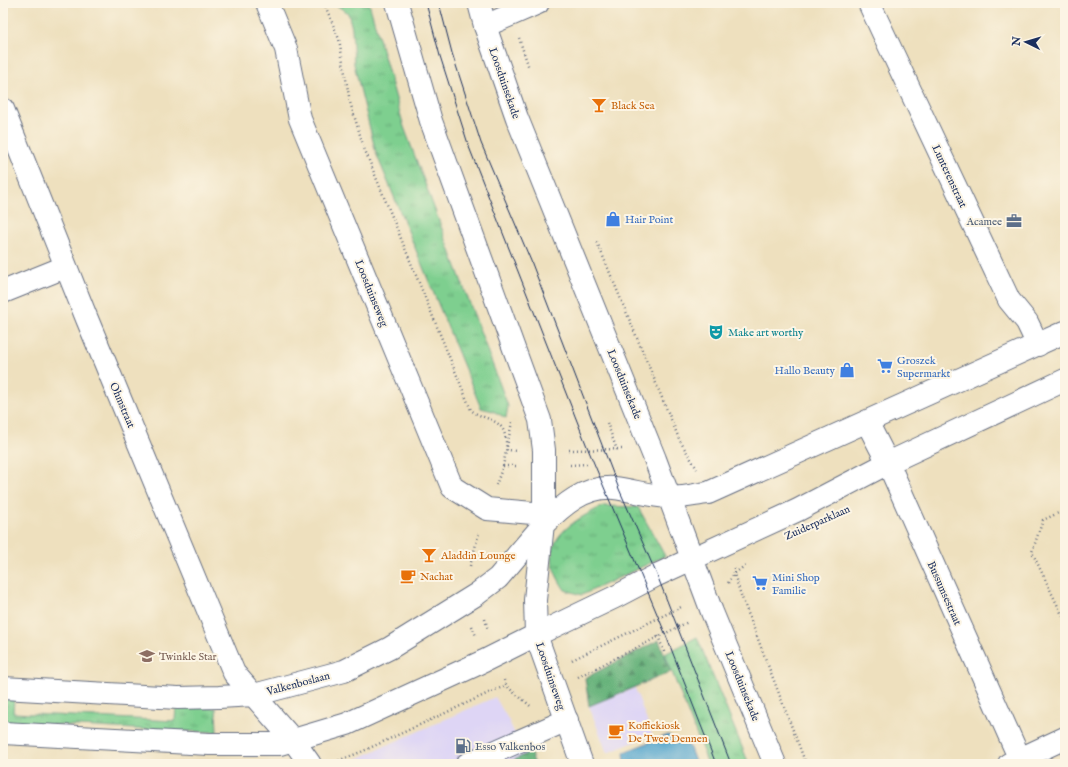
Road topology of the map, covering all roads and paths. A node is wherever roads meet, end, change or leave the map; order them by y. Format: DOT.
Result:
graph roads {
  1 [pos="267,3"];
  2 [pos="324,3"];
  3 [pos="397,3"];
  4 [pos="479,3"];
  5 [pos="538,3"];
  6 [pos="869,3"];
  7 [pos="512,15"];
  8 [pos="485,26"];
  9 [pos="530,73"];
  10 [pos="3,109"];
  11 [pos="594,234"];
  12 [pos="66,266"];
  13 [pos="3,292"];
  14 [pos="1065,332"];
  15 [pos="1038,345"];
  16 [pos="1065,380"];
  17 [pos="867,422"];
  18 [pos="607,424"];
  19 [pos="680,441"];
  20 [pos="649,444"];
  21 [pos="544,450"];
  22 [pos="617,450"];
  23 [pos="888,463"];
  24 [pos="708,493"];
  25 [pos="670,498"];
  26 [pos="1065,510"];
  27 [pos="544,520"];
  28 [pos="729,541"];
  29 [pos="692,559"];
  30 [pos="751,560"];
  31 [pos="470,564"];
  32 [pos="734,574"];
  33 [pos="741,595"];
  34 [pos="471,598"];
  35 [pos="709,603"];
  36 [pos="1065,621"];
  37 [pos="536,635"];
  38 [pos="658,636"];
  39 [pos="665,654"];
  40 [pos="490,658"];
  41 [pos="553,682"];
  42 [pos="506,686"];
  43 [pos="3,688"];
  44 [pos="494,690"];
  45 [pos="254,695"];
  46 [pos="531,707"];
  47 [pos="567,720"];
  48 [pos="3,733"];
  49 [pos="1065,738"];
  50 [pos="293,740"];
  51 [pos="1017,762"];
  52 [pos="310,764"];
  53 [pos="328,764"];
  54 [pos="467,764"];
  55 [pos="582,764"];
  56 [pos="775,764"];
  57 [pos="806,764"];
  1 -- 27 [label="street, Loosduinseweg"];
  2 -- 21 [label="path"];
  3 -- 21 [label="street, Loosduinseweg"];
  4 -- 8 [label="street, Loosduinsekade"];
  5 -- 7 [label="street"];
  6 -- 15 [label="street, Lunterenstraat"];
  7 -- 8 [label="street"];
  7 -- 9 [label="path"];
  8 -- 20 [label="street, Loosduinsekade"];
  10 -- 12 [label="street, Ohmstraat"];
  11 -- 19 [label="path"];
  12 -- 13 [label="street"];
  12 -- 45 [label="street, Ohmstraat"];
  14 -- 15 [label="street"];
  15 -- 17 [label="street"];
  16 -- 23 [label="street, Zuiderparklaan"];
  17 -- 23 [label="street, Bussumsestraat"];
  17 -- 24 [label="street"];
  18 -- 22 [label="path"];
  19 -- 20 [label="path"];
  19 -- 24 [label="path"];
  20 -- 22 [label="path"];
  20 -- 25 [label="street, Loosduinsekade"];
  21 -- 22 [label="path"];
  21 -- 27 [label="street, Loosduinseweg"];
  23 -- 28 [label="street, Zuiderparklaan"];
  23 -- 51 [label="street, Bussumsestraat"];
  24 -- 25 [label="street"];
  25 -- 27 [label="street"];
  25 -- 29 [label="street, Loosduinsekade"];
  26 -- 36 [label="path"];
  27 -- 34 [label="street, Valkenboslaan"];
  27 -- 37 [label="street, Loosduinseweg"];
  28 -- 29 [label="street, Zuiderparklaan"];
  28 -- 32 [label="path"];
  29 -- 35 [label="street, Loosduinsekade"];
  29 -- 37 [label="street, Zuiderparklaan"];
  30 -- 32 [label="path"];
  31 -- 34 [label="path"];
  32 -- 33 [label="path"];
  32 -- 35 [label="path"];
  33 -- 35 [label="path"];
  33 -- 57 [label="path"];
  34 -- 40 [label="path"];
  34 -- 40 [label="path"];
  34 -- 45 [label="street, Valkenboslaan"];
  35 -- 38 [label="path"];
  35 -- 41 [label="path"];
  35 -- 56 [label="street, Loosduinsekade"];
  37 -- 40 [label="street"];
  37 -- 41 [label="street, Loosduinseweg"];
  38 -- 39 [label="path"];
  38 -- 41 [label="path"];
  40 -- 42 [label="path"];
  40 -- 44 [label="path"];
  40 -- 50 [label="street"];
  41 -- 42 [label="path"];
  41 -- 46 [label="path"];
  41 -- 47 [label="street, Loosduinseweg"];
  42 -- 44 [label="path"];
  43 -- 45 [label="street, Valkenboslaan"];
  44 -- 53 [label="path"];
  45 -- 50 [label="street, Ohmstraat"];
  47 -- 54 [label="street"];
  47 -- 55 [label="street, Loosduinseweg"];
  48 -- 50 [label="street"];
  49 -- 51 [label="street"];
  50 -- 52 [label="street, Ohmstraat"];
}
